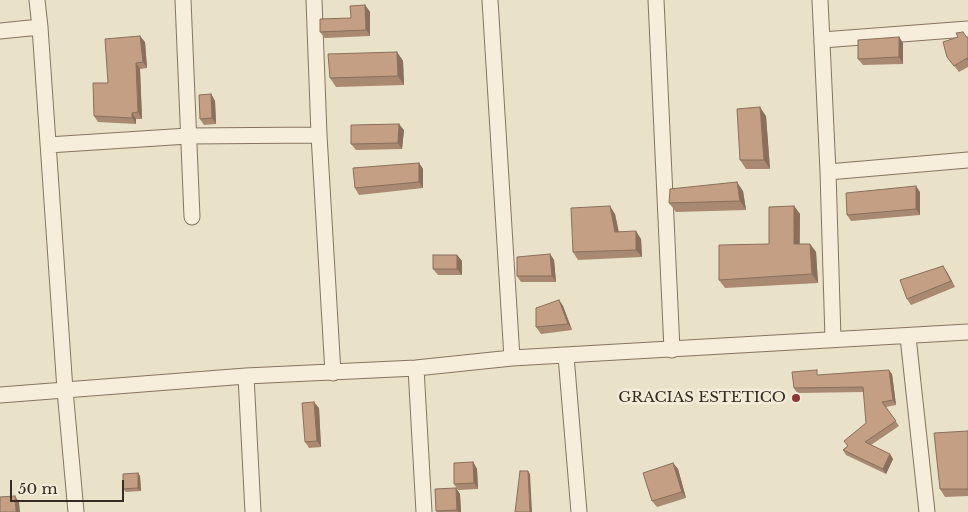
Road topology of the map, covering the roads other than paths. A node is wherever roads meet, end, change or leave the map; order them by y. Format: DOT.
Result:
graph roads {
  1 [pos="36,0"];
  2 [pos="183,0"];
  3 [pos="314,0"];
  4 [pos="490,0"];
  5 [pos="656,0"];
  6 [pos="820,0"];
  7 [pos="40,27"];
  8 [pos="968,29"];
  9 [pos="0,31"];
  10 [pos="822,40"];
  11 [pos="319,135"];
  12 [pos="188,136"];
  13 [pos="48,145"];
  14 [pos="968,160"];
  15 [pos="828,172"];
  16 [pos="192,217"];
  17 [pos="968,332"];
  18 [pos="908,336"];
  19 [pos="833,339"];
  20 [pos="672,350"];
  21 [pos="566,356"];
  22 [pos="512,358"];
  23 [pos="416,368"];
  24 [pos="333,373"];
  25 [pos="246,376"];
  26 [pos="65,390"];
  27 [pos="0,395"];
  28 [pos="76,512"];
  29 [pos="252,512"];
  30 [pos="424,512"];
  31 [pos="579,512"];
  32 [pos="926,512"];
  1 -- 7 [label="street"];
  2 -- 12 [label="street"];
  3 -- 11 [label="street"];
  4 -- 22 [label="street"];
  5 -- 20 [label="street"];
  6 -- 10 [label="street"];
  7 -- 9 [label="street"];
  7 -- 13 [label="street"];
  8 -- 10 [label="street"];
  10 -- 15 [label="street"];
  11 -- 12 [label="street"];
  11 -- 24 [label="street"];
  12 -- 13 [label="street"];
  12 -- 16 [label="street"];
  13 -- 26 [label="street"];
  14 -- 15 [label="street"];
  15 -- 19 [label="street"];
  17 -- 18 [label="street"];
  18 -- 19 [label="street"];
  18 -- 32 [label="street"];
  19 -- 20 [label="street"];
  20 -- 21 [label="street"];
  21 -- 22 [label="street"];
  21 -- 31 [label="street"];
  22 -- 23 [label="street"];
  23 -- 24 [label="street"];
  23 -- 30 [label="street"];
  24 -- 25 [label="street"];
  25 -- 26 [label="street"];
  25 -- 29 [label="street"];
  26 -- 27 [label="street"];
  26 -- 28 [label="street"];
}
